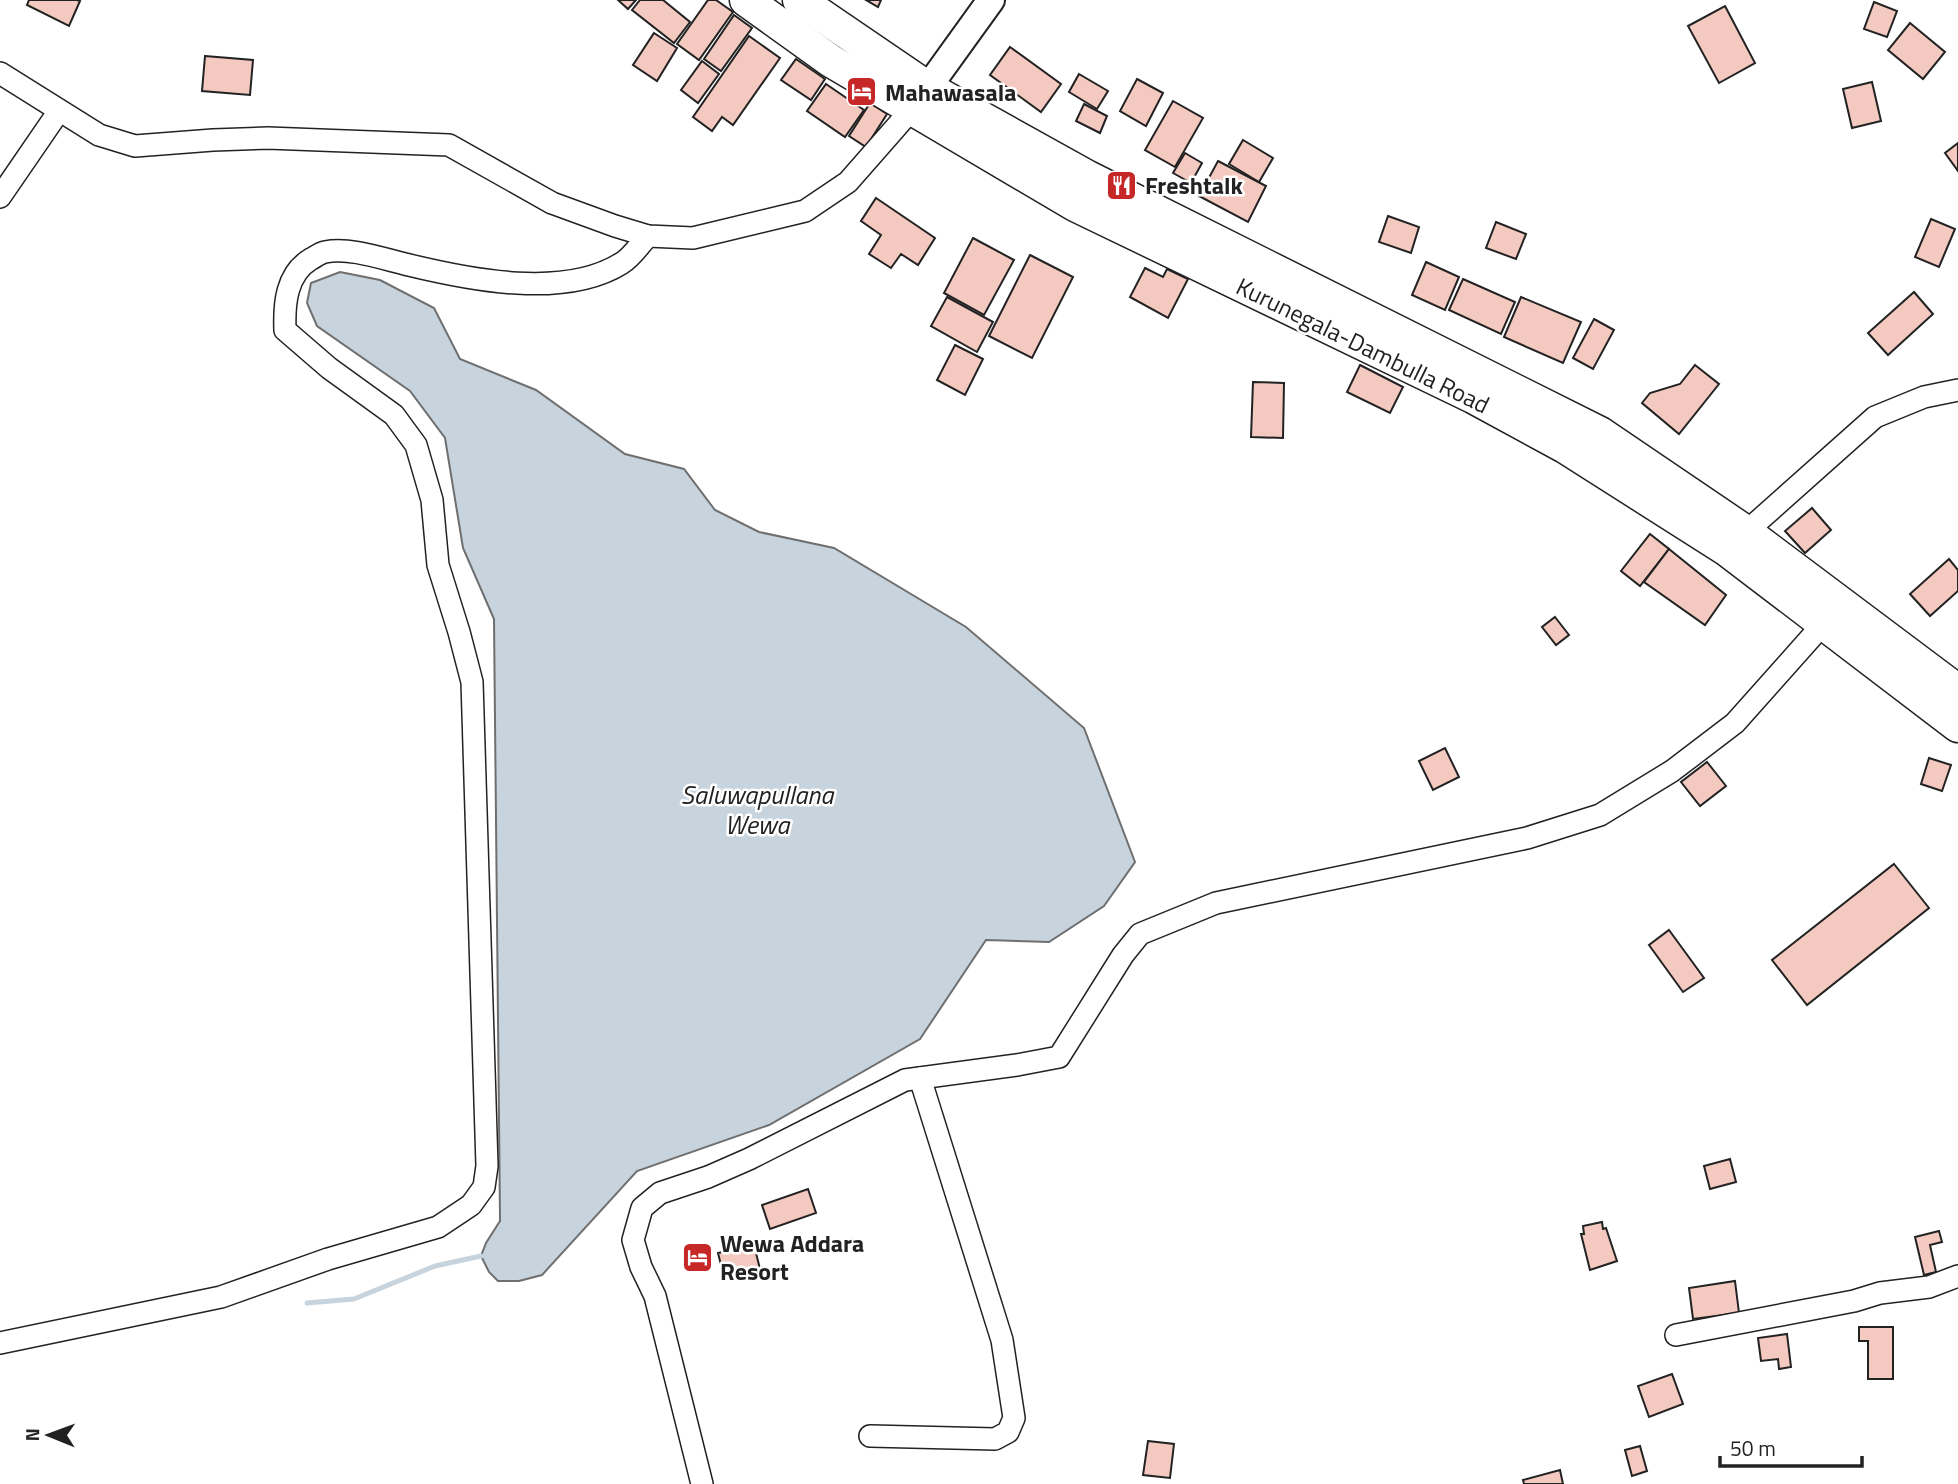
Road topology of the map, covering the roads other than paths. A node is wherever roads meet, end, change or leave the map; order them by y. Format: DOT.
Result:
graph roads {
  1 [pos="746,0"];
  2 [pos="799,0"];
  3 [pos="991,0"];
  4 [pos="0,73"];
  5 [pos="920,99"];
  6 [pos="59,111"];
  7 [pos="0,197"];
  8 [pos="648,236"];
  9 [pos="1958,390"];
  10 [pos="1736,541"];
  11 [pos="1824,623"];
  12 [pos="1958,691"];
  13 [pos="1958,726"];
  14 [pos="920,1078"];
  15 [pos="1958,1276"];
  16 [pos="1676,1335"];
  17 [pos="0,1343"];
  18 [pos="870,1436"];
  19 [pos="702,1484"];
  1 -- 5 [label="highway, Kurunegala-Dambulla Road"];
  2 -- 5 [label="highway, Kurunegala-Dambulla Road"];
  3 -- 5 [label="main road"];
  4 -- 6 [label="street"];
  5 -- 8 [label="street"];
  5 -- 10 [label="highway, Kurunegala-Dambulla Road"];
  6 -- 7 [label="street"];
  6 -- 8 [label="street"];
  8 -- 17 [label="street"];
  9 -- 10 [label="street"];
  10 -- 11 [label="highway, Kurunegala-Dambulla Road"];
  10 -- 12 [label="highway, Kurunegala-Dambulla Road"];
  11 -- 13 [label="highway, Kurunegala-Dambulla Road"];
  11 -- 14 [label="street"];
  14 -- 18 [label="street"];
  14 -- 19 [label="street"];
  15 -- 16 [label="street"];
}
